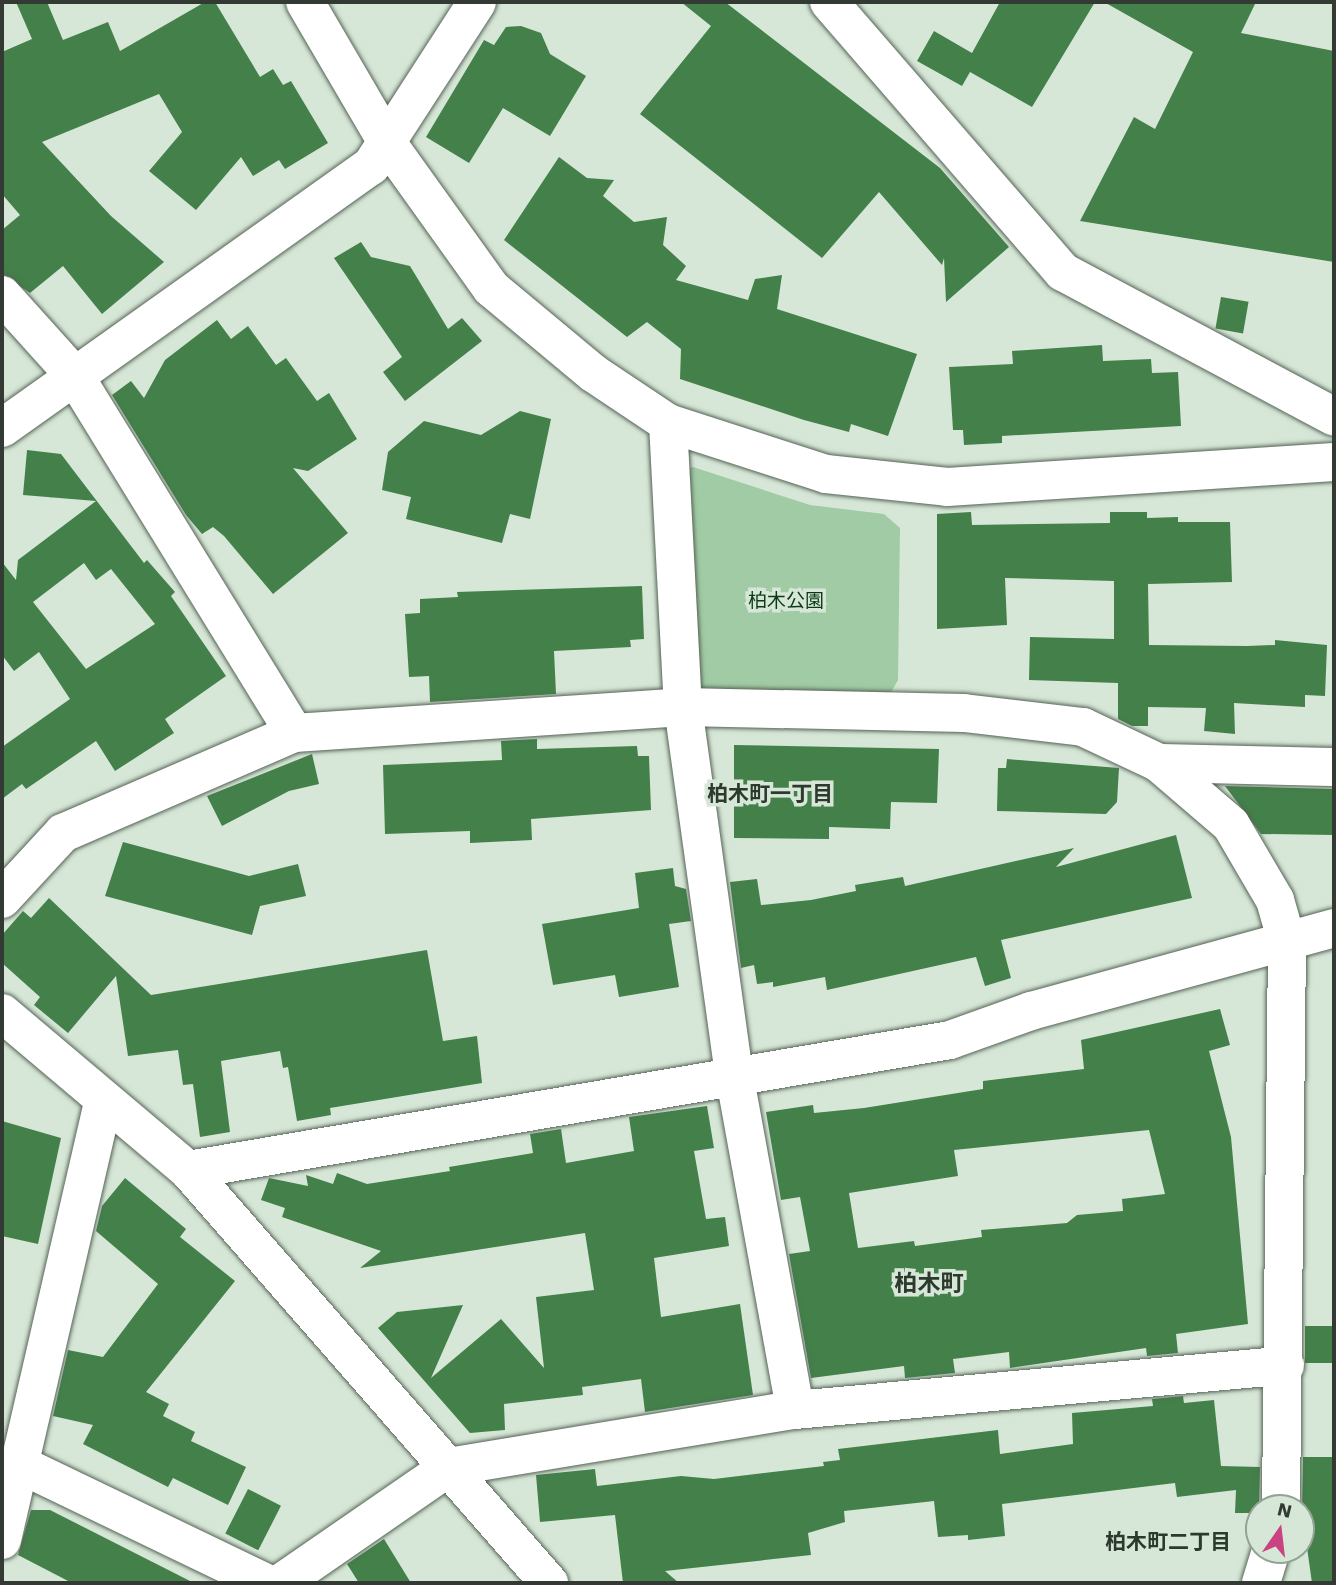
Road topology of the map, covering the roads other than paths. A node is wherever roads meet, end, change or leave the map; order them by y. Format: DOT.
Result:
graph roads {
  1 [pos="305,2"];
  2 [pos="477,2"];
  3 [pos="829,2"];
  4 [pos="388,144"];
  5 [pos="2,295"];
  6 [pos="74,375"];
  7 [pos="1334,417"];
  8 [pos="668,423"];
  9 [pos="2,428"];
  10 [pos="1334,462"];
  11 [pos="683,707"];
  12 [pos="294,733"];
  13 [pos="1159,763"];
  14 [pos="1334,767"];
  15 [pos="2,899"];
  16 [pos="1334,928"];
  17 [pos="1287,942"];
  18 [pos="2,1013"];
  19 [pos="734,1073"];
  20 [pos="103,1103"];
  21 [pos="188,1170"];
  22 [pos="1285,1365"];
  23 [pos="795,1410"];
  24 [pos="19,1464"];
  25 [pos="449,1467"];
  26 [pos="1281,1494"];
  27 [pos="2,1540"];
  28 [pos="1266,1564"];
  29 [pos="266,1583"];
  30 [pos="281,1583"];
  31 [pos="549,1583"];
  32 [pos="1261,1583"];
  1 -- 4 [label="street"];
  2 -- 4 [label="street"];
  3 -- 7 [label="street"];
  4 -- 6 [label="street"];
  4 -- 8 [label="street"];
  5 -- 6 [label="street"];
  6 -- 9 [label="street"];
  6 -- 12 [label="street"];
  8 -- 10 [label="street"];
  8 -- 11 [label="street"];
  11 -- 12 [label="street"];
  11 -- 13 [label="street"];
  11 -- 19 [label="street"];
  12 -- 15 [label="street"];
  13 -- 14 [label="street"];
  13 -- 17 [label="street"];
  16 -- 17 [label="street"];
  17 -- 19 [label="street"];
  17 -- 22 [label="street"];
  18 -- 20 [label="street"];
  19 -- 21 [label="street"];
  19 -- 23 [label="street"];
  20 -- 21 [label="street"];
  20 -- 24 [label="street"];
  21 -- 25 [label="street"];
  22 -- 23 [label="street"];
  22 -- 26 [label="street"];
  23 -- 25 [label="street"];
  24 -- 27 [label="street"];
  24 -- 29 [label="street"];
  25 -- 30 [label="street"];
  25 -- 31 [label="street"];
  28 -- 32 [label="street"];
}
